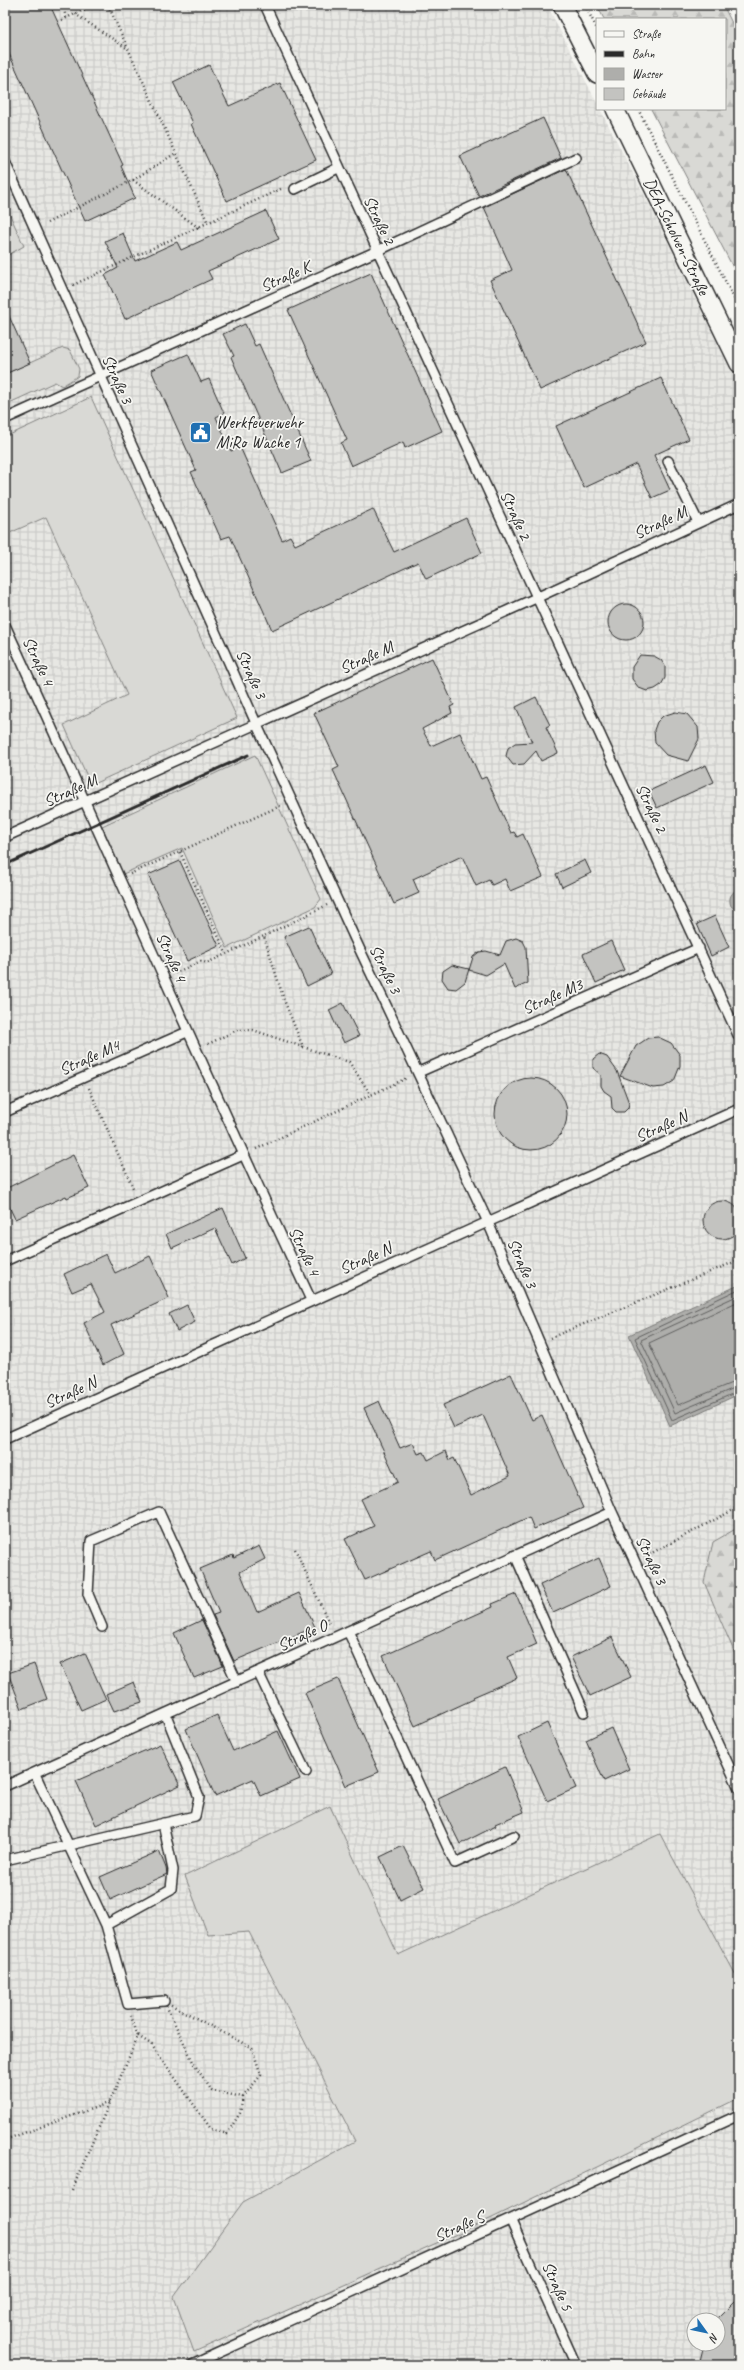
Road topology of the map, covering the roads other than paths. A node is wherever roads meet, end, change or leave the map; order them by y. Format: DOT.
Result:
graph roads {
  1 [pos="265,5"];
  2 [pos="562,5"];
  3 [pos="596,72"];
  4 [pos="615,110"];
  5 [pos="576,158"];
  6 [pos="5,162"];
  7 [pos="338,168"];
  8 [pos="295,189"];
  9 [pos="377,251"];
  10 [pos="739,364"];
  11 [pos="100,376"];
  12 [pos="5,419"];
  13 [pos="668,461"];
  14 [pos="739,504"];
  15 [pos="698,522"];
  16 [pos="536,598"];
  17 [pos="5,625"];
  18 [pos="256,723"];
  19 [pos="85,801"];
  20 [pos="5,837"];
  21 [pos="699,948"];
  22 [pos="187,1032"];
  23 [pos="739,1037"];
  24 [pos="418,1072"];
  25 [pos="739,1109"];
  26 [pos="5,1112"];
  27 [pos="243,1155"];
  28 [pos="488,1220"];
  29 [pos="5,1261"];
  30 [pos="311,1300"];
  31 [pos="5,1439"];
  32 [pos="612,1512"];
  33 [pos="516,1555"];
  34 [pos="102,1627"];
  35 [pos="348,1631"];
  36 [pos="258,1672"];
  37 [pos="237,1682"];
  38 [pos="584,1712"];
  39 [pos="166,1715"];
  40 [pos="306,1772"];
  41 [pos="35,1774"];
  42 [pos="5,1786"];
  43 [pos="739,1788"];
  44 [pos="163,1824"];
  45 [pos="514,1836"];
  46 [pos="70,1846"];
  47 [pos="5,1860"];
  48 [pos="106,1925"];
  49 [pos="164,2001"];
  50 [pos="739,2115"];
  51 [pos="511,2221"];
  52 [pos="192,2365"];
  53 [pos="576,2365"];
  1 -- 7 [label="lane, Straße 2"];
  2 -- 3 [label="street"];
  4 -- 10 [label="street, DEA-Scholven-Straße"];
  5 -- 9 [label="lane, Straße K"];
  6 -- 11 [label="lane, Straße 3"];
  7 -- 8 [label="lane"];
  7 -- 9 [label="lane, Straße 2"];
  9 -- 11 [label="lane, Straße K"];
  9 -- 16 [label="lane, Straße 2"];
  11 -- 12 [label="lane, Straße K"];
  11 -- 18 [label="lane, Straße 3"];
  13 -- 15 [label="lane"];
  14 -- 15 [label="lane, Straße M"];
  15 -- 16 [label="lane, Straße M"];
  16 -- 18 [label="lane, Straße M"];
  16 -- 21 [label="lane, Straße 2"];
  17 -- 19 [label="lane, Straße 4"];
  18 -- 19 [label="lane, Straße M"];
  18 -- 24 [label="lane, Straße 3"];
  19 -- 20 [label="lane, Straße M"];
  19 -- 22 [label="lane, Straße 4"];
  21 -- 23 [label="lane, Straße 2"];
  21 -- 24 [label="lane, Straße M3"];
  22 -- 26 [label="lane, Straße M4"];
  22 -- 27 [label="lane, Straße 4"];
  24 -- 28 [label="lane, Straße 3"];
  25 -- 28 [label="lane, Straße N"];
  27 -- 29 [label="lane"];
  27 -- 30 [label="lane, Straße 4"];
  28 -- 30 [label="lane, Straße N"];
  28 -- 32 [label="lane, Straße 3"];
  30 -- 31 [label="lane, Straße N"];
  32 -- 33 [label="lane, Straße O"];
  32 -- 43 [label="lane, Straße 3"];
  33 -- 35 [label="lane, Straße O"];
  33 -- 38 [label="lane"];
  34 -- 37 [label="lane"];
  35 -- 36 [label="lane, Straße O"];
  35 -- 45 [label="lane"];
  36 -- 37 [label="lane, Straße O"];
  36 -- 40 [label="lane"];
  37 -- 39 [label="lane, Straße O"];
  39 -- 41 [label="lane, Straße O"];
  39 -- 44 [label="lane"];
  41 -- 42 [label="lane, Straße O"];
  41 -- 46 [label="lane"];
  44 -- 46 [label="lane"];
  44 -- 48 [label="lane"];
  46 -- 47 [label="lane"];
  46 -- 48 [label="lane"];
  48 -- 49 [label="lane"];
  50 -- 51 [label="lane, Straße S"];
  51 -- 52 [label="lane, Straße S"];
  51 -- 53 [label="lane, Straße 5"];
}
